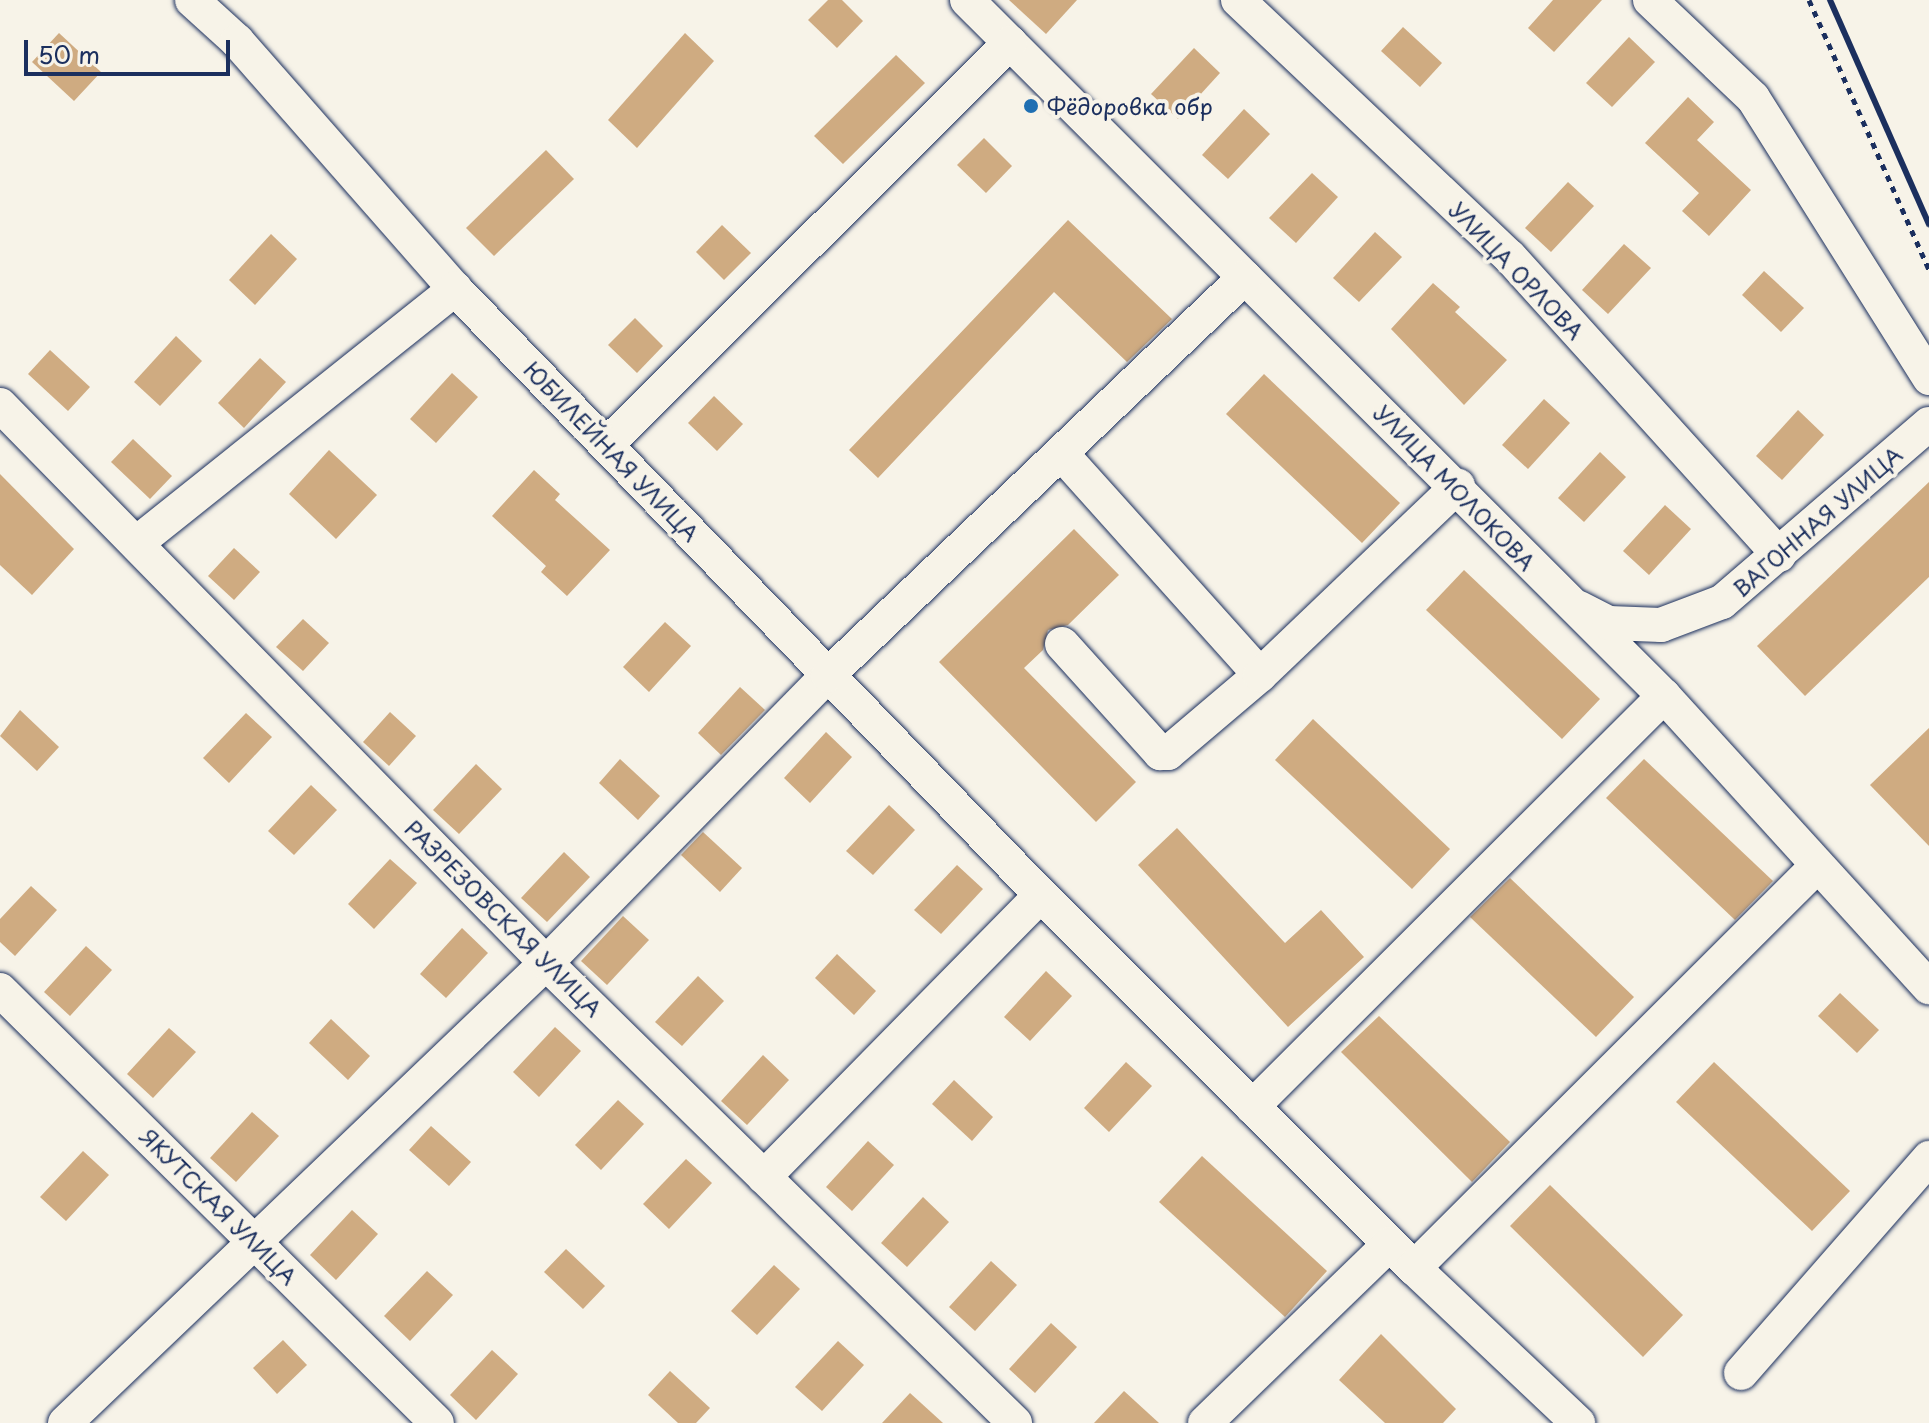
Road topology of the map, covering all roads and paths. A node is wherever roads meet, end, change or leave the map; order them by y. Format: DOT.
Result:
graph roads {
  1 [pos="192,0"];
  2 [pos="967,0"];
  3 [pos="1238,0"];
  4 [pos="1650,0"];
  5 [pos="1809,0"];
  6 [pos="1010,43"];
  7 [pos="1929,269"];
  8 [pos="1245,277"];
  9 [pos="455,289"];
  10 [pos="1929,378"];
  11 [pos="0,405"];
  12 [pos="1929,424"];
  13 [pos="606,445"];
  14 [pos="1061,453"];
  15 [pos="1458,486"];
  16 [pos="138,542"];
  17 [pos="1779,555"];
  18 [pos="1564,601"];
  19 [pos="1062,644"];
  20 [pos="828,675"];
  21 [pos="1260,675"];
  22 [pos="1664,696"];
  23 [pos="1817,866"];
  24 [pos="1041,895"];
  25 [pos="546,963"];
  26 [pos="1929,987"];
  27 [pos="0,990"];
  28 [pos="1252,1107"];
  29 [pos="1929,1158"];
  30 [pos="764,1177"];
  31 [pos="254,1240"];
  32 [pos="1390,1244"];
  33 [pos="1414,1268"];
  34 [pos="1741,1373"];
  35 [pos="65,1423"];
  36 [pos="437,1423"];
  37 [pos="1015,1423"];
  38 [pos="1205,1423"];
  39 [pos="1578,1423"];
  1 -- 9 [label="street, ЮБИЛЕЙНАЯ УЛИЦА"];
  2 -- 6 [label="street, УЛИЦА МОЛОКОВА"];
  3 -- 17 [label="street, УЛИЦА ОРЛОВА"];
  4 -- 10 [label="street"];
  5 -- 7 [label="path"];
  6 -- 8 [label="street, УЛИЦА МОЛОКОВА"];
  6 -- 13 [label="street"];
  8 -- 14 [label="street"];
  8 -- 15 [label="street, УЛИЦА МОЛОКОВА"];
  9 -- 13 [label="street, ЮБИЛЕЙНАЯ УЛИЦА"];
  9 -- 16 [label="street"];
  11 -- 16 [label="street, РАЗРЕЗОВСКАЯ УЛИЦА"];
  12 -- 17 [label="street, ВАГОННАЯ УЛИЦА"];
  13 -- 20 [label="street, ЮБИЛЕЙНАЯ УЛИЦА"];
  14 -- 20 [label="street"];
  14 -- 21 [label="street"];
  15 -- 18 [label="street, УЛИЦА МОЛОКОВА"];
  15 -- 21 [label="street"];
  16 -- 25 [label="street, РАЗРЕЗОВСКАЯ УЛИЦА"];
  17 -- 18 [label="street, ВАГОННАЯ УЛИЦА"];
  18 -- 22 [label="street, УЛИЦА МОЛОКОВА"];
  19 -- 21 [label="street"];
  20 -- 24 [label="street, ЮБИЛЕЙНАЯ УЛИЦА"];
  20 -- 25 [label="street"];
  22 -- 23 [label="street, УЛИЦА МОЛОКОВА"];
  22 -- 28 [label="street"];
  23 -- 26 [label="street, УЛИЦА МОЛОКОВА"];
  23 -- 33 [label="street"];
  24 -- 28 [label="street, ЮБИЛЕЙНАЯ УЛИЦА"];
  24 -- 30 [label="street"];
  25 -- 30 [label="street, РАЗРЕЗОВСКАЯ УЛИЦА"];
  25 -- 31 [label="street"];
  27 -- 31 [label="street, ЯКУТСКАЯ УЛИЦА"];
  28 -- 32 [label="street, ЮБИЛЕЙНАЯ УЛИЦА"];
  29 -- 34 [label="street"];
  30 -- 37 [label="street, РАЗРЕЗОВСКАЯ УЛИЦА"];
  31 -- 35 [label="street"];
  31 -- 36 [label="street, ЯКУТСКАЯ УЛИЦА"];
  32 -- 33 [label="street, ЮБИЛЕЙНАЯ УЛИЦА"];
  32 -- 38 [label="street"];
  33 -- 39 [label="street, ЮБИЛЕЙНАЯ УЛИЦА"];
}
